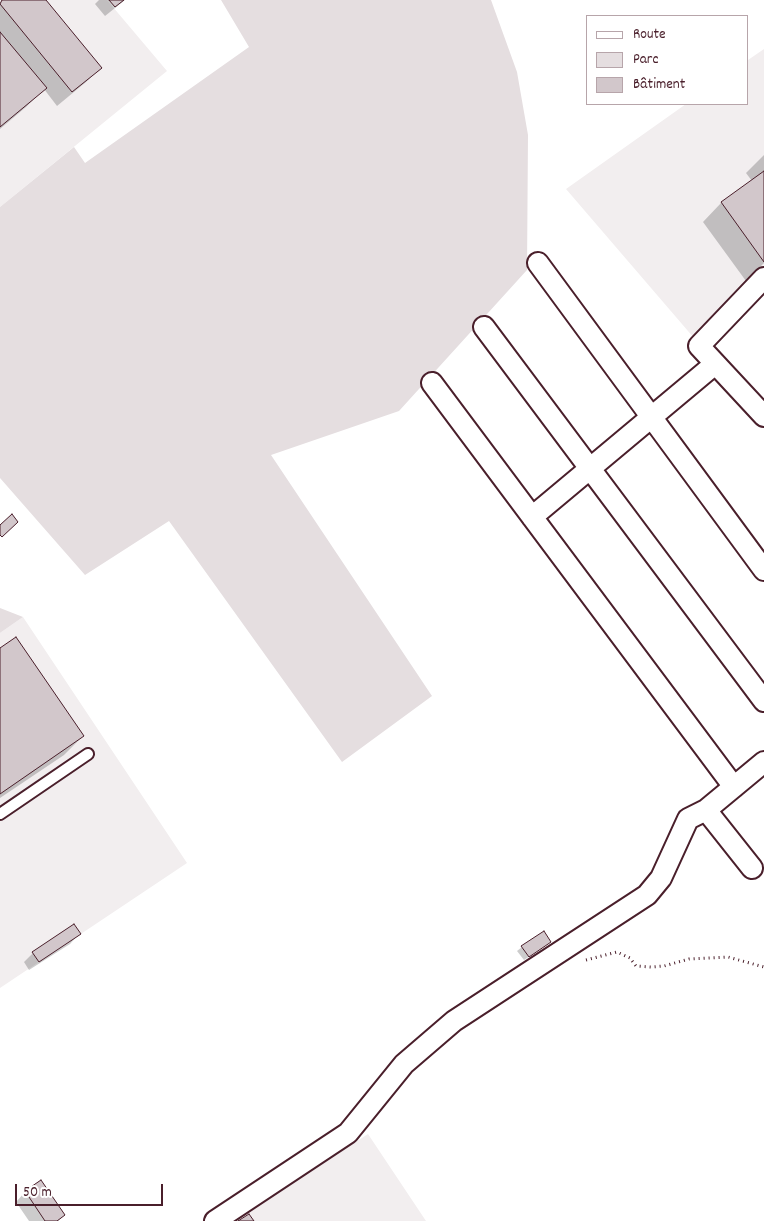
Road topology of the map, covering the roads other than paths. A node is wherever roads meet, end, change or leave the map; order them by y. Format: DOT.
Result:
graph roads {
  1 [pos="538,264"];
  2 [pos="764,278"];
  3 [pos="484,327"];
  4 [pos="715,364"];
  5 [pos="432,383"];
  6 [pos="764,416"];
  7 [pos="652,417"];
  8 [pos="590,469"];
  9 [pos="532,517"];
  10 [pos="764,570"];
  11 [pos="764,701"];
  12 [pos="88,754"];
  13 [pos="764,762"];
  14 [pos="734,787"];
  15 [pos="706,810"];
  16 [pos="0,814"];
  17 [pos="752,868"];
  18 [pos="215,1221"];
  1 -- 7 [label="street"];
  2 -- 4 [label="street"];
  3 -- 8 [label="street"];
  4 -- 6 [label="street"];
  4 -- 7 [label="street"];
  5 -- 9 [label="street"];
  7 -- 8 [label="street"];
  7 -- 10 [label="street"];
  8 -- 9 [label="street"];
  8 -- 11 [label="street"];
  9 -- 14 [label="street"];
  12 -- 16 [label="lane"];
  13 -- 14 [label="street"];
  14 -- 15 [label="street"];
  15 -- 17 [label="street"];
  15 -- 18 [label="street"];
}
